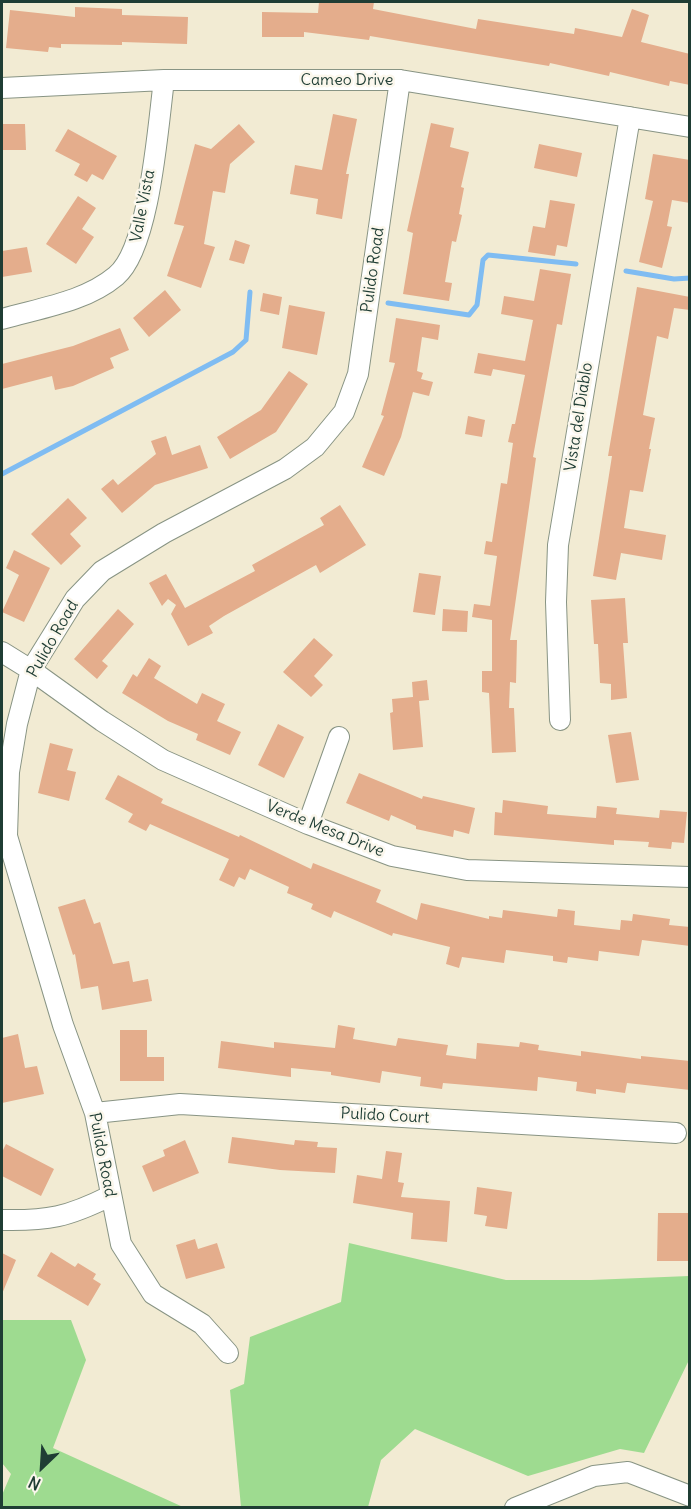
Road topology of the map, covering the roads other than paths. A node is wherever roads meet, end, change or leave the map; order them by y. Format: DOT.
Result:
graph roads {
  1 [pos="164,80"];
  2 [pos="400,80"];
  3 [pos="2,88"];
  4 [pos="630,117"];
  5 [pos="690,127"];
  6 [pos="2,319"];
  7 [pos="2,652"];
  8 [pos="31,670"];
  9 [pos="560,720"];
  10 [pos="339,737"];
  11 [pos="308,824"];
  12 [pos="4,837"];
  13 [pos="690,877"];
  14 [pos="95,1113"];
  15 [pos="676,1133"];
  16 [pos="110,1196"];
  17 [pos="2,1221"];
  18 [pos="228,1353"];
  19 [pos="690,1496"];
  20 [pos="515,1508"];
  1 -- 2 [label="street, Cameo Drive"];
  1 -- 3 [label="street, Cameo Drive"];
  1 -- 6 [label="street, Valle Vista"];
  2 -- 4 [label="street, Cameo Drive"];
  2 -- 8 [label="street, Pulido Road"];
  4 -- 5 [label="street, Cameo Drive"];
  4 -- 9 [label="street, Vista del Diablo"];
  7 -- 8 [label="street, Verde Mesa Drive"];
  8 -- 11 [label="street, Verde Mesa Drive"];
  8 -- 12 [label="street, Pulido Road"];
  10 -- 11 [label="street"];
  11 -- 13 [label="street, Verde Mesa Drive"];
  12 -- 14 [label="street, Pulido Road"];
  14 -- 15 [label="street, Pulido Court"];
  14 -- 16 [label="street, Pulido Road"];
  16 -- 17 [label="street"];
  16 -- 18 [label="street, Pulido Road"];
  19 -- 20 [label="street"];
}
